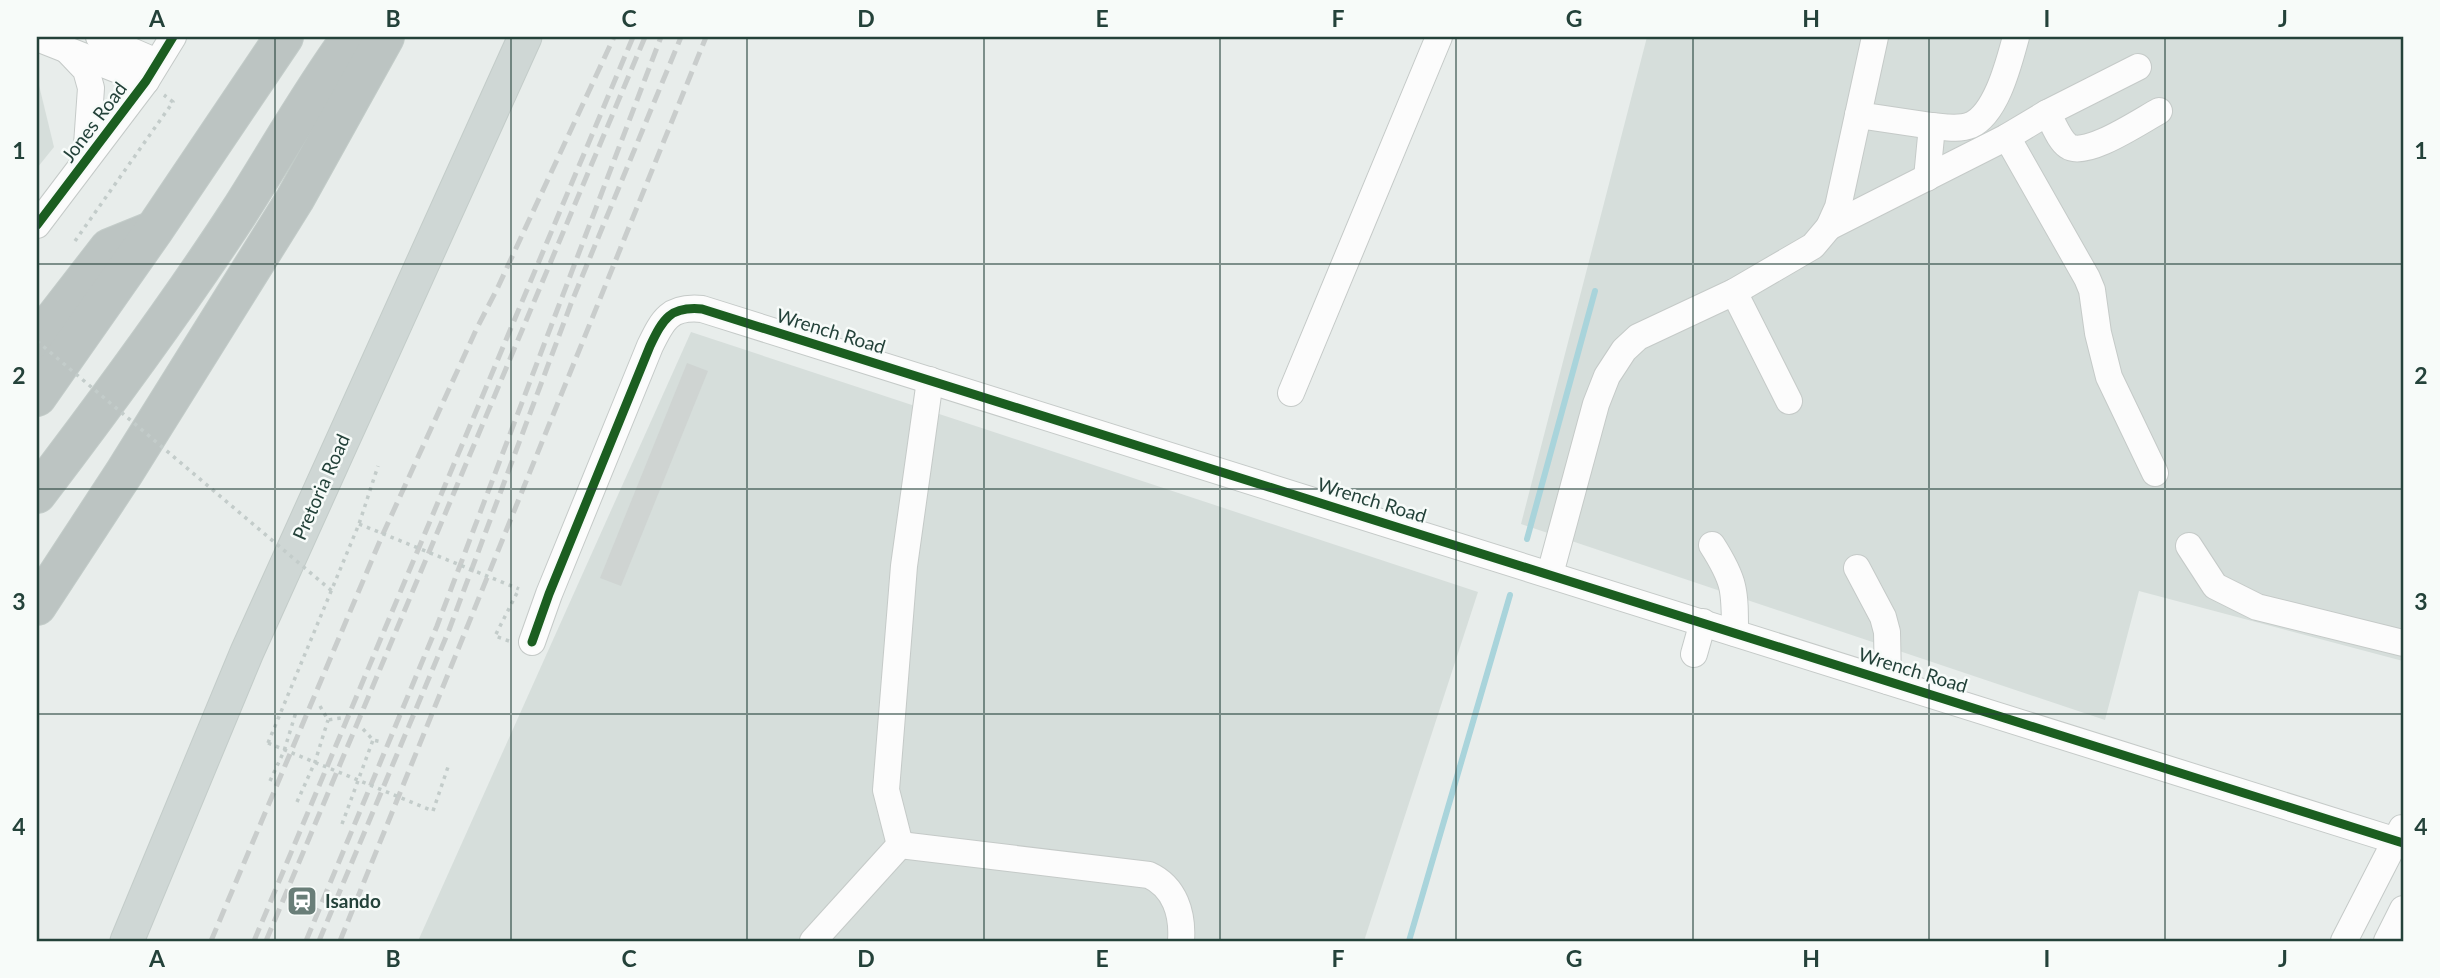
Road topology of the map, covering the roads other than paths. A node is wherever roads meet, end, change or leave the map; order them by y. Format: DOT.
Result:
graph roads {
  1 [pos="99,37"];
  2 [pos="173,37"];
  3 [pos="284,37"];
  4 [pos="351,37"];
  5 [pos="385,37"];
  6 [pos="525,37"];
  7 [pos="1439,37"];
  8 [pos="1875,37"];
  9 [pos="2016,37"];
  10 [pos="37,38"];
  11 [pos="67,50"];
  12 [pos="2138,67"];
  13 [pos="152,72"];
  14 [pos="2159,111"];
  15 [pos="2047,113"];
  16 [pos="1858,115"];
  17 [pos="1932,126"];
  18 [pos="2007,137"];
  19 [pos="86,161"];
  20 [pos="1927,178"];
  21 [pos="37,225"];
  22 [pos="1829,227"];
  23 [pos="154,230"];
  24 [pos="1734,292"];
  25 [pos="37,341"];
  26 [pos="930,380"];
  27 [pos="1291,393"];
  28 [pos="37,397"];
  29 [pos="1789,401"];
  30 [pos="2155,473"];
  31 [pos="37,494"];
  32 [pos="1712,545"];
  33 [pos="2189,546"];
  34 [pos="1857,568"];
  35 [pos="1550,574"];
  36 [pos="37,606"];
  37 [pos="1703,622"];
  38 [pos="1735,633"];
  39 [pos="533,642"];
  40 [pos="2403,643"];
  41 [pos="1694,654"];
  42 [pos="1888,681"];
  43 [pos="2400,837"];
  44 [pos="900,845"];
  45 [pos="2403,909"];
  46 [pos="127,941"];
  47 [pos="813,941"];
  48 [pos="1181,941"];
  49 [pos="2344,941"];
  50 [pos="2387,941"];
  1 -- 13 [label="street"];
  2 -- 13 [label="street, Jones Road"];
  3 -- 23 [label="highway"];
  4 -- 31 [label="highway"];
  5 -- 36 [label="highway"];
  6 -- 46 [label="main road, Pretoria Road"];
  7 -- 27 [label="street"];
  8 -- 16 [label="street"];
  9 -- 17 [label="street"];
  10 -- 11 [label="street"];
  11 -- 13 [label="street"];
  11 -- 19 [label="street"];
  12 -- 15 [label="street"];
  13 -- 19 [label="street, Jones Road"];
  14 -- 15 [label="street"];
  15 -- 18 [label="street"];
  16 -- 17 [label="street"];
  16 -- 22 [label="street"];
  17 -- 20 [label="street"];
  18 -- 20 [label="street"];
  18 -- 30 [label="street"];
  19 -- 21 [label="street, Jones Road"];
  20 -- 22 [label="street"];
  22 -- 24 [label="street"];
  23 -- 25 [label="highway"];
  23 -- 28 [label="highway"];
  24 -- 29 [label="street"];
  24 -- 35 [label="street"];
  26 -- 35 [label="street, Wrench Road"];
  26 -- 39 [label="street, Wrench Road"];
  26 -- 44 [label="street"];
  32 -- 38 [label="street"];
  33 -- 40 [label="street"];
  34 -- 42 [label="street"];
  35 -- 37 [label="street, Wrench Road"];
  37 -- 38 [label="street, Wrench Road"];
  37 -- 41 [label="street"];
  38 -- 42 [label="street, Wrench Road"];
  42 -- 43 [label="street, Wrench Road"];
  43 -- 49 [label="street"];
  44 -- 47 [label="street"];
  44 -- 48 [label="street"];
  45 -- 50 [label="street"];
}
